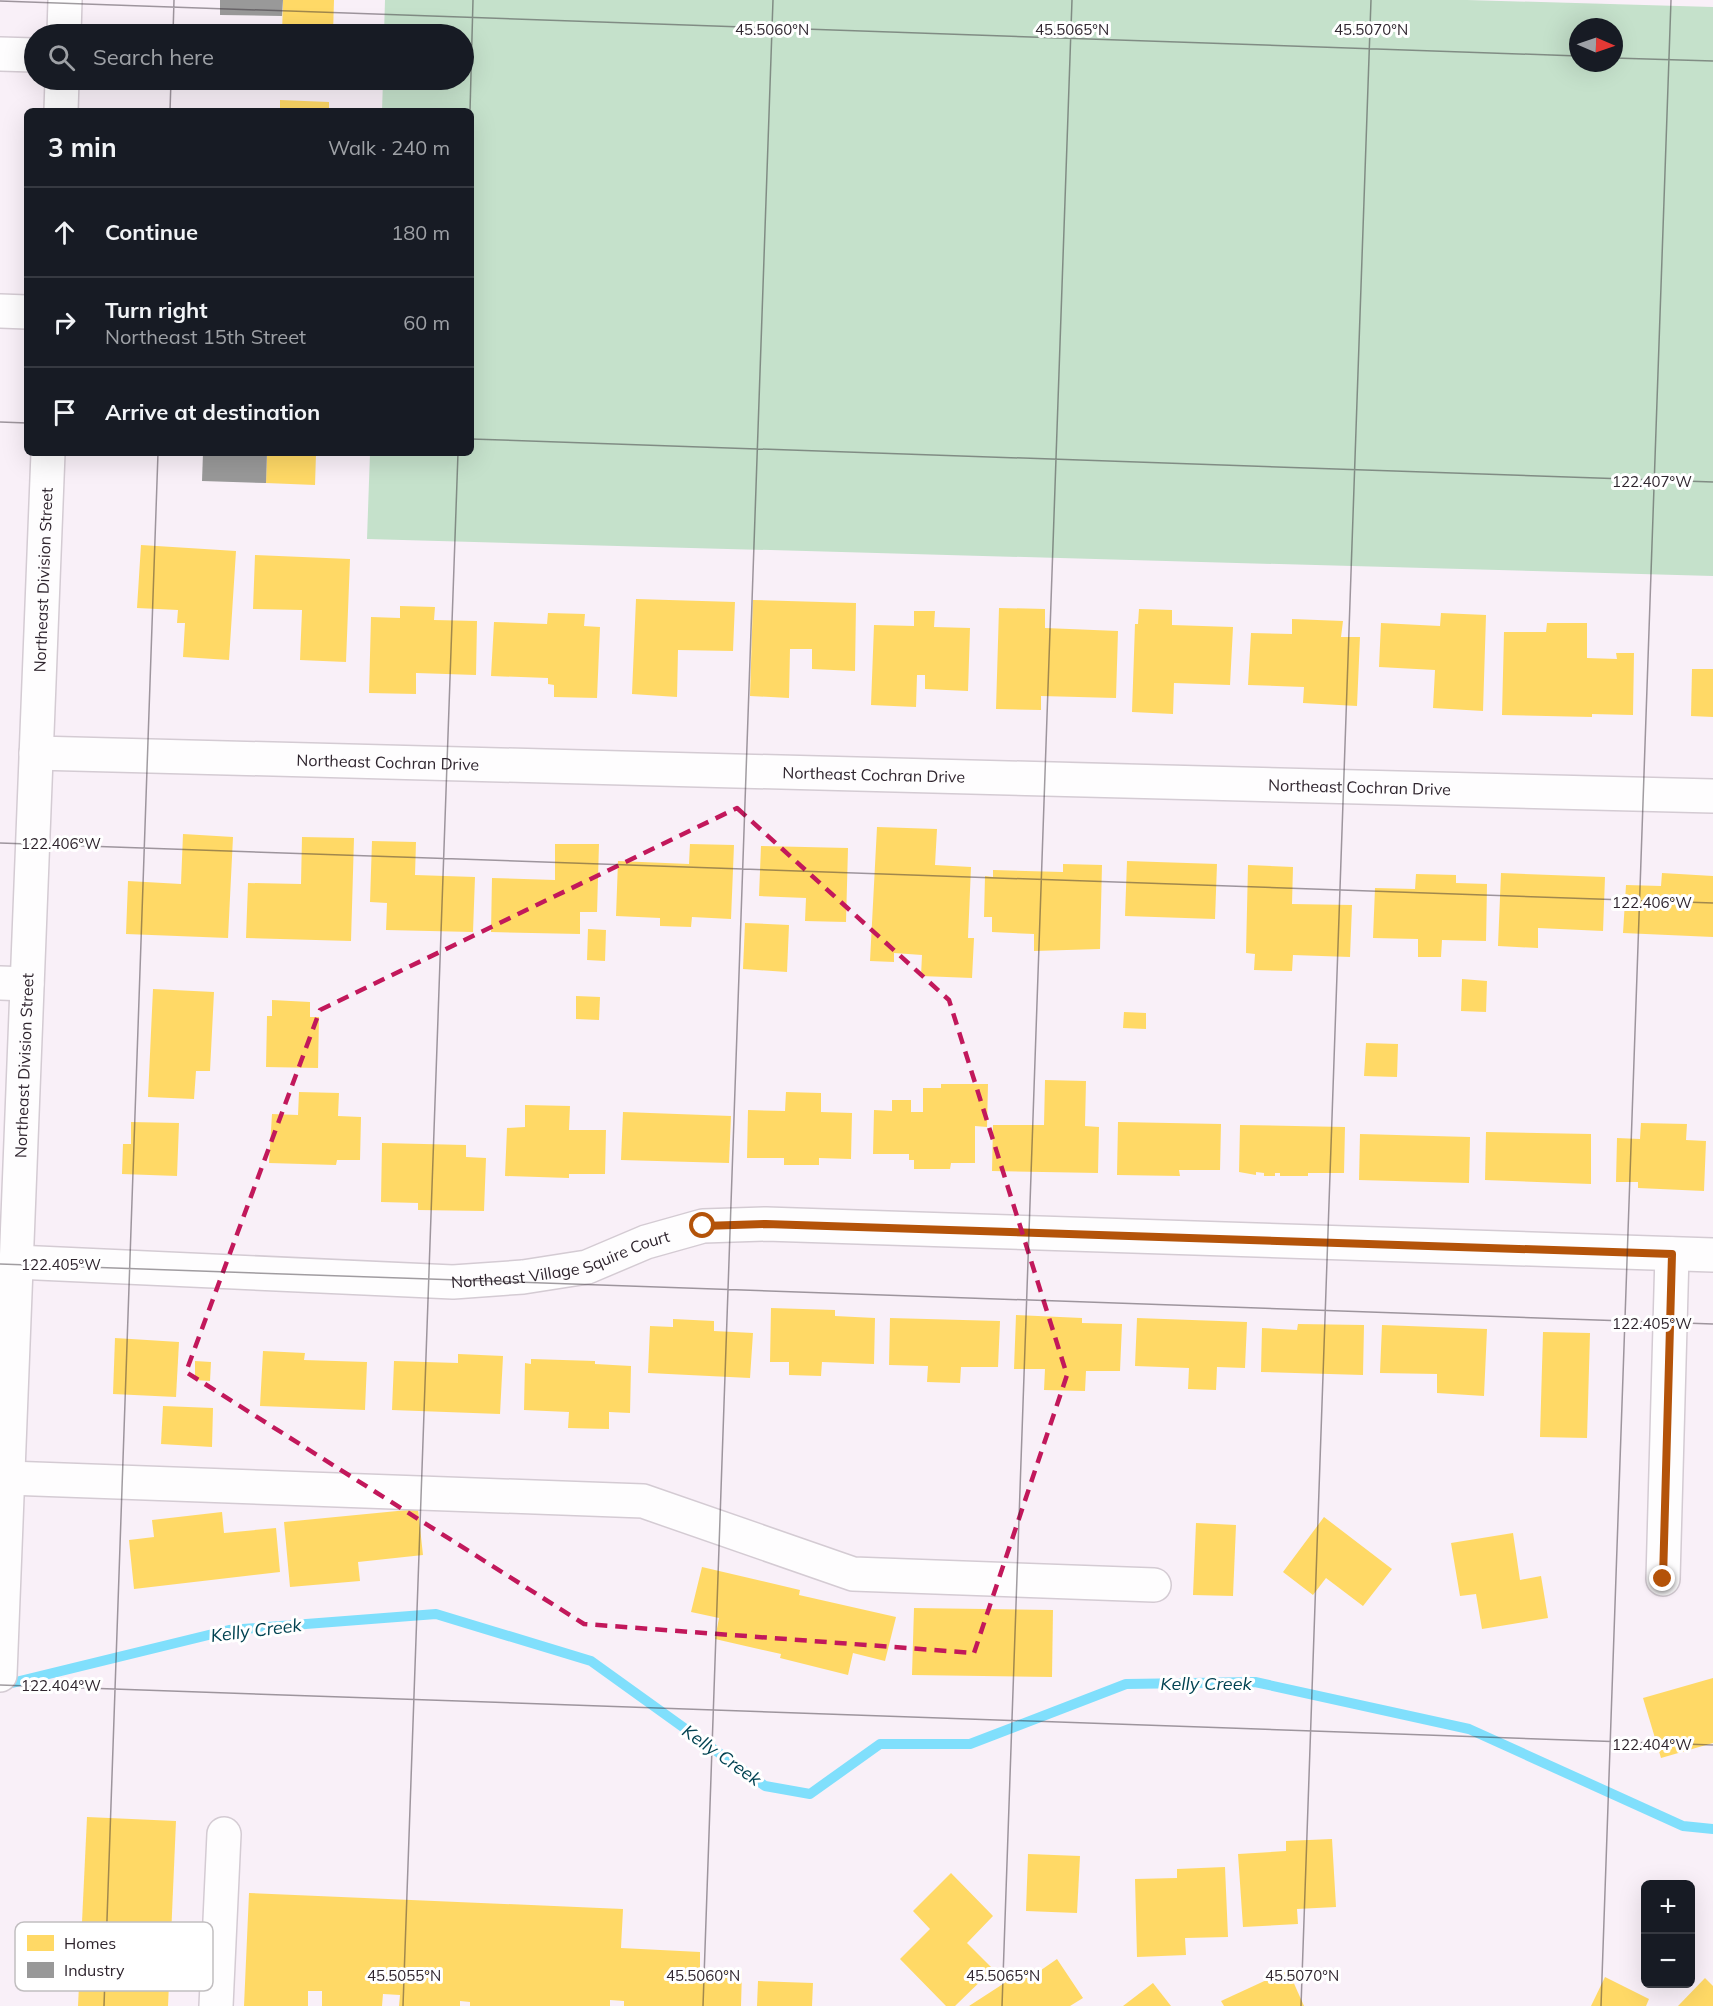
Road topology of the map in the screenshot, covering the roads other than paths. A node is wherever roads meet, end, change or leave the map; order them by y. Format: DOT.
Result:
graph roads {
  1 [pos="66,0"];
  2 [pos="65,24"];
  3 [pos="0,54"];
  4 [pos="24,55"];
  5 [pos="62,90"];
  6 [pos="61,108"];
  7 [pos="0,311"];
  8 [pos="24,312"];
  9 [pos="48,456"];
  10 [pos="36,753"];
  11 [pos="1713,796"];
  12 [pos="13,983"];
  13 [pos="1672,1254"];
  14 [pos="1713,1255"];
  15 [pos="16,1262"];
  16 [pos="8,1478"];
  17 [pos="1663,1579"];
  18 [pos="1154,1585"];
  19 [pos="0,1676"];
  20 [pos="224,1834"];
  21 [pos="216,2006"];
  1 -- 2 [label="street"];
  3 -- 4 [label="street"];
  5 -- 6 [label="street"];
  7 -- 8 [label="street"];
  9 -- 10 [label="street, Northeast Division Street"];
  10 -- 11 [label="street, Northeast Cochran Drive"];
  10 -- 12 [label="street, Northeast Division Street"];
  12 -- 15 [label="street, Northeast Division Street"];
  13 -- 14 [label="street, Northeast Village Squire Court"];
  13 -- 15 [label="street, Northeast Village Squire Court"];
  13 -- 17 [label="street"];
  15 -- 16 [label="street, Northeast Division Street"];
  16 -- 18 [label="street"];
  16 -- 19 [label="street, Northeast Division Street"];
  20 -- 21 [label="street"];
}
